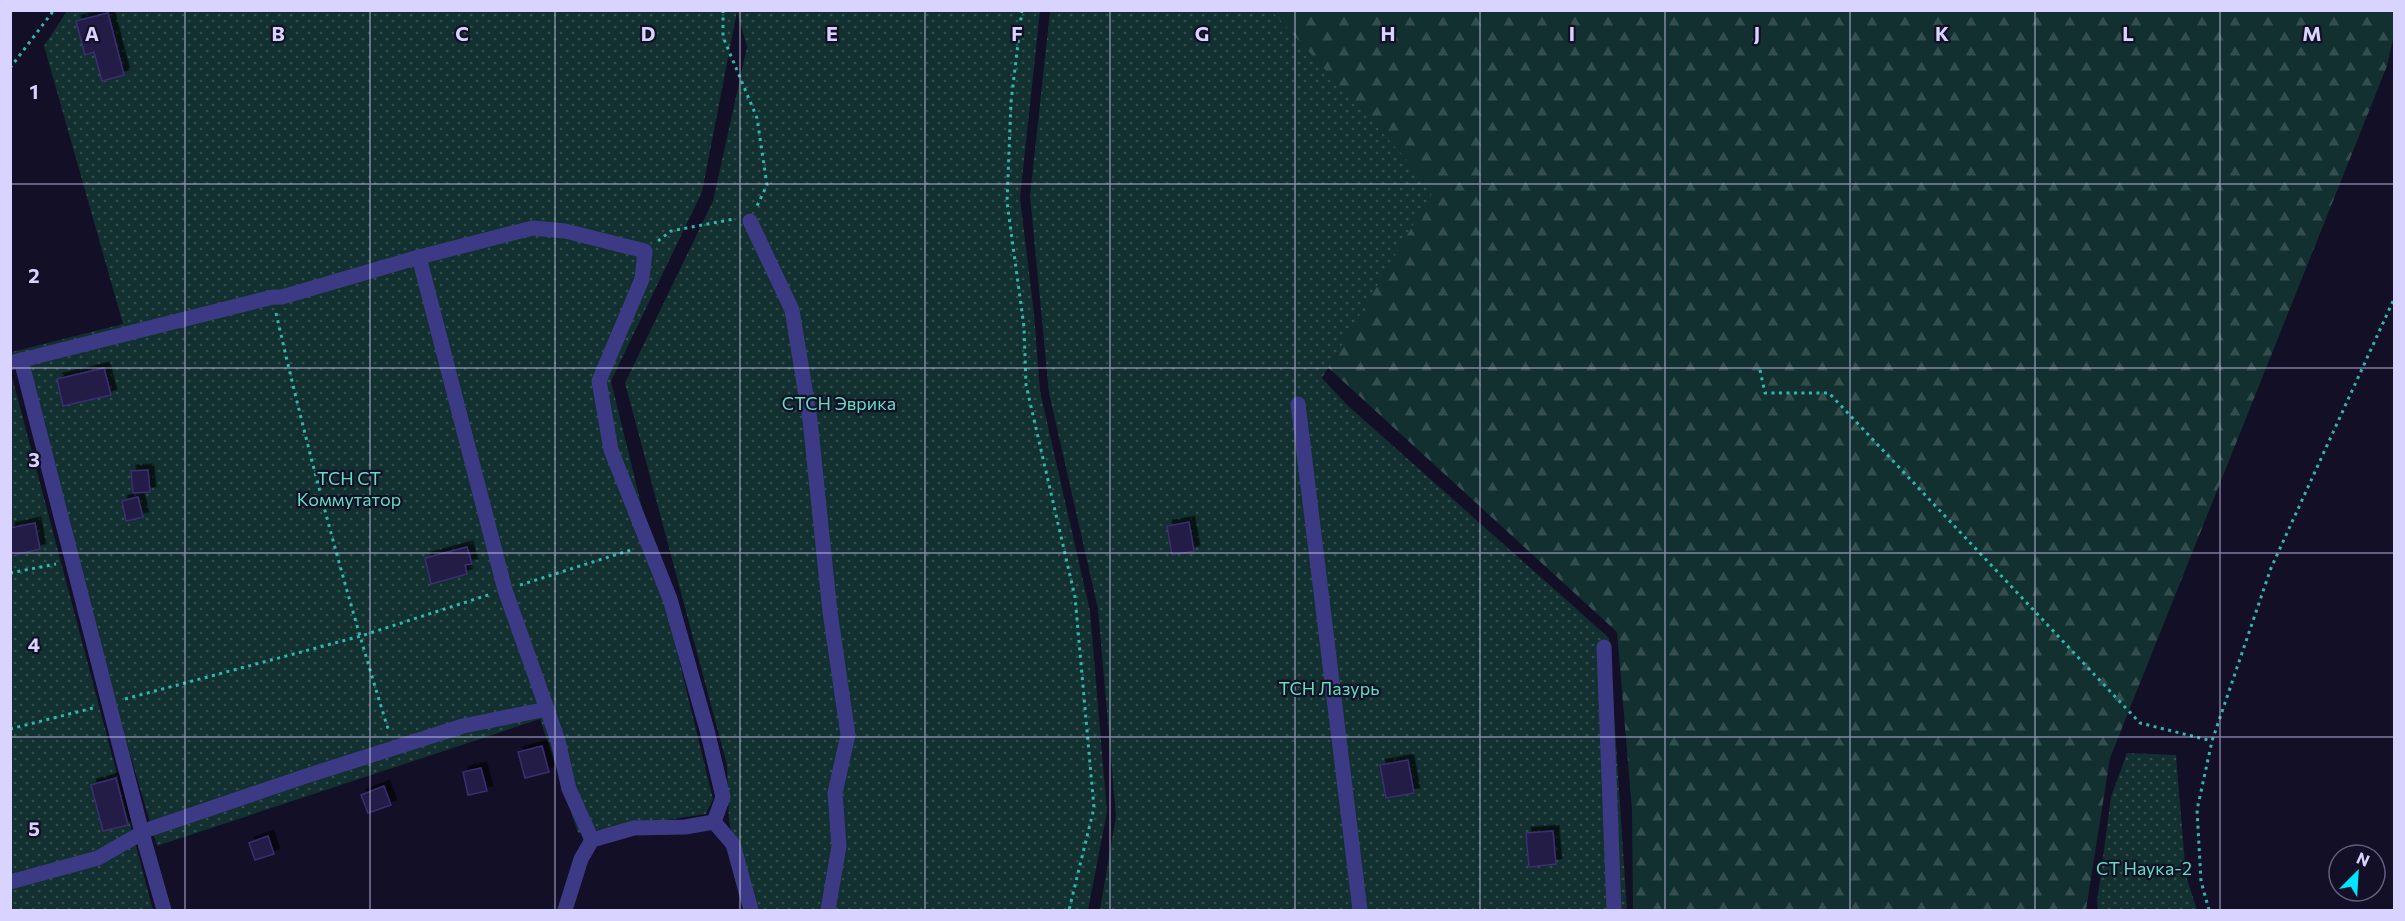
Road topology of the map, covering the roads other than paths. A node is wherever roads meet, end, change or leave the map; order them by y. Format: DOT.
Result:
graph roads {
  1 [pos="750,221"];
  2 [pos="419,257"];
  3 [pos="16,362"];
  4 [pos="1298,404"];
  5 [pos="1604,647"];
  6 [pos="546,709"];
  7 [pos="714,822"];
  8 [pos="142,833"];
  9 [pos="592,840"];
  10 [pos="10,882"];
  11 [pos="164,910"];
  12 [pos="566,910"];
  13 [pos="751,910"];
  14 [pos="828,910"];
  15 [pos="1360,910"];
  16 [pos="1614,910"];
  1 -- 14 [label="street"];
  2 -- 3 [label="street"];
  2 -- 6 [label="street"];
  2 -- 7 [label="street"];
  3 -- 8 [label="street"];
  4 -- 15 [label="street"];
  5 -- 16 [label="street"];
  6 -- 8 [label="street"];
  6 -- 9 [label="street"];
  7 -- 9 [label="street"];
  7 -- 13 [label="street"];
  8 -- 10 [label="street"];
  8 -- 11 [label="street"];
  9 -- 12 [label="street"];
}
